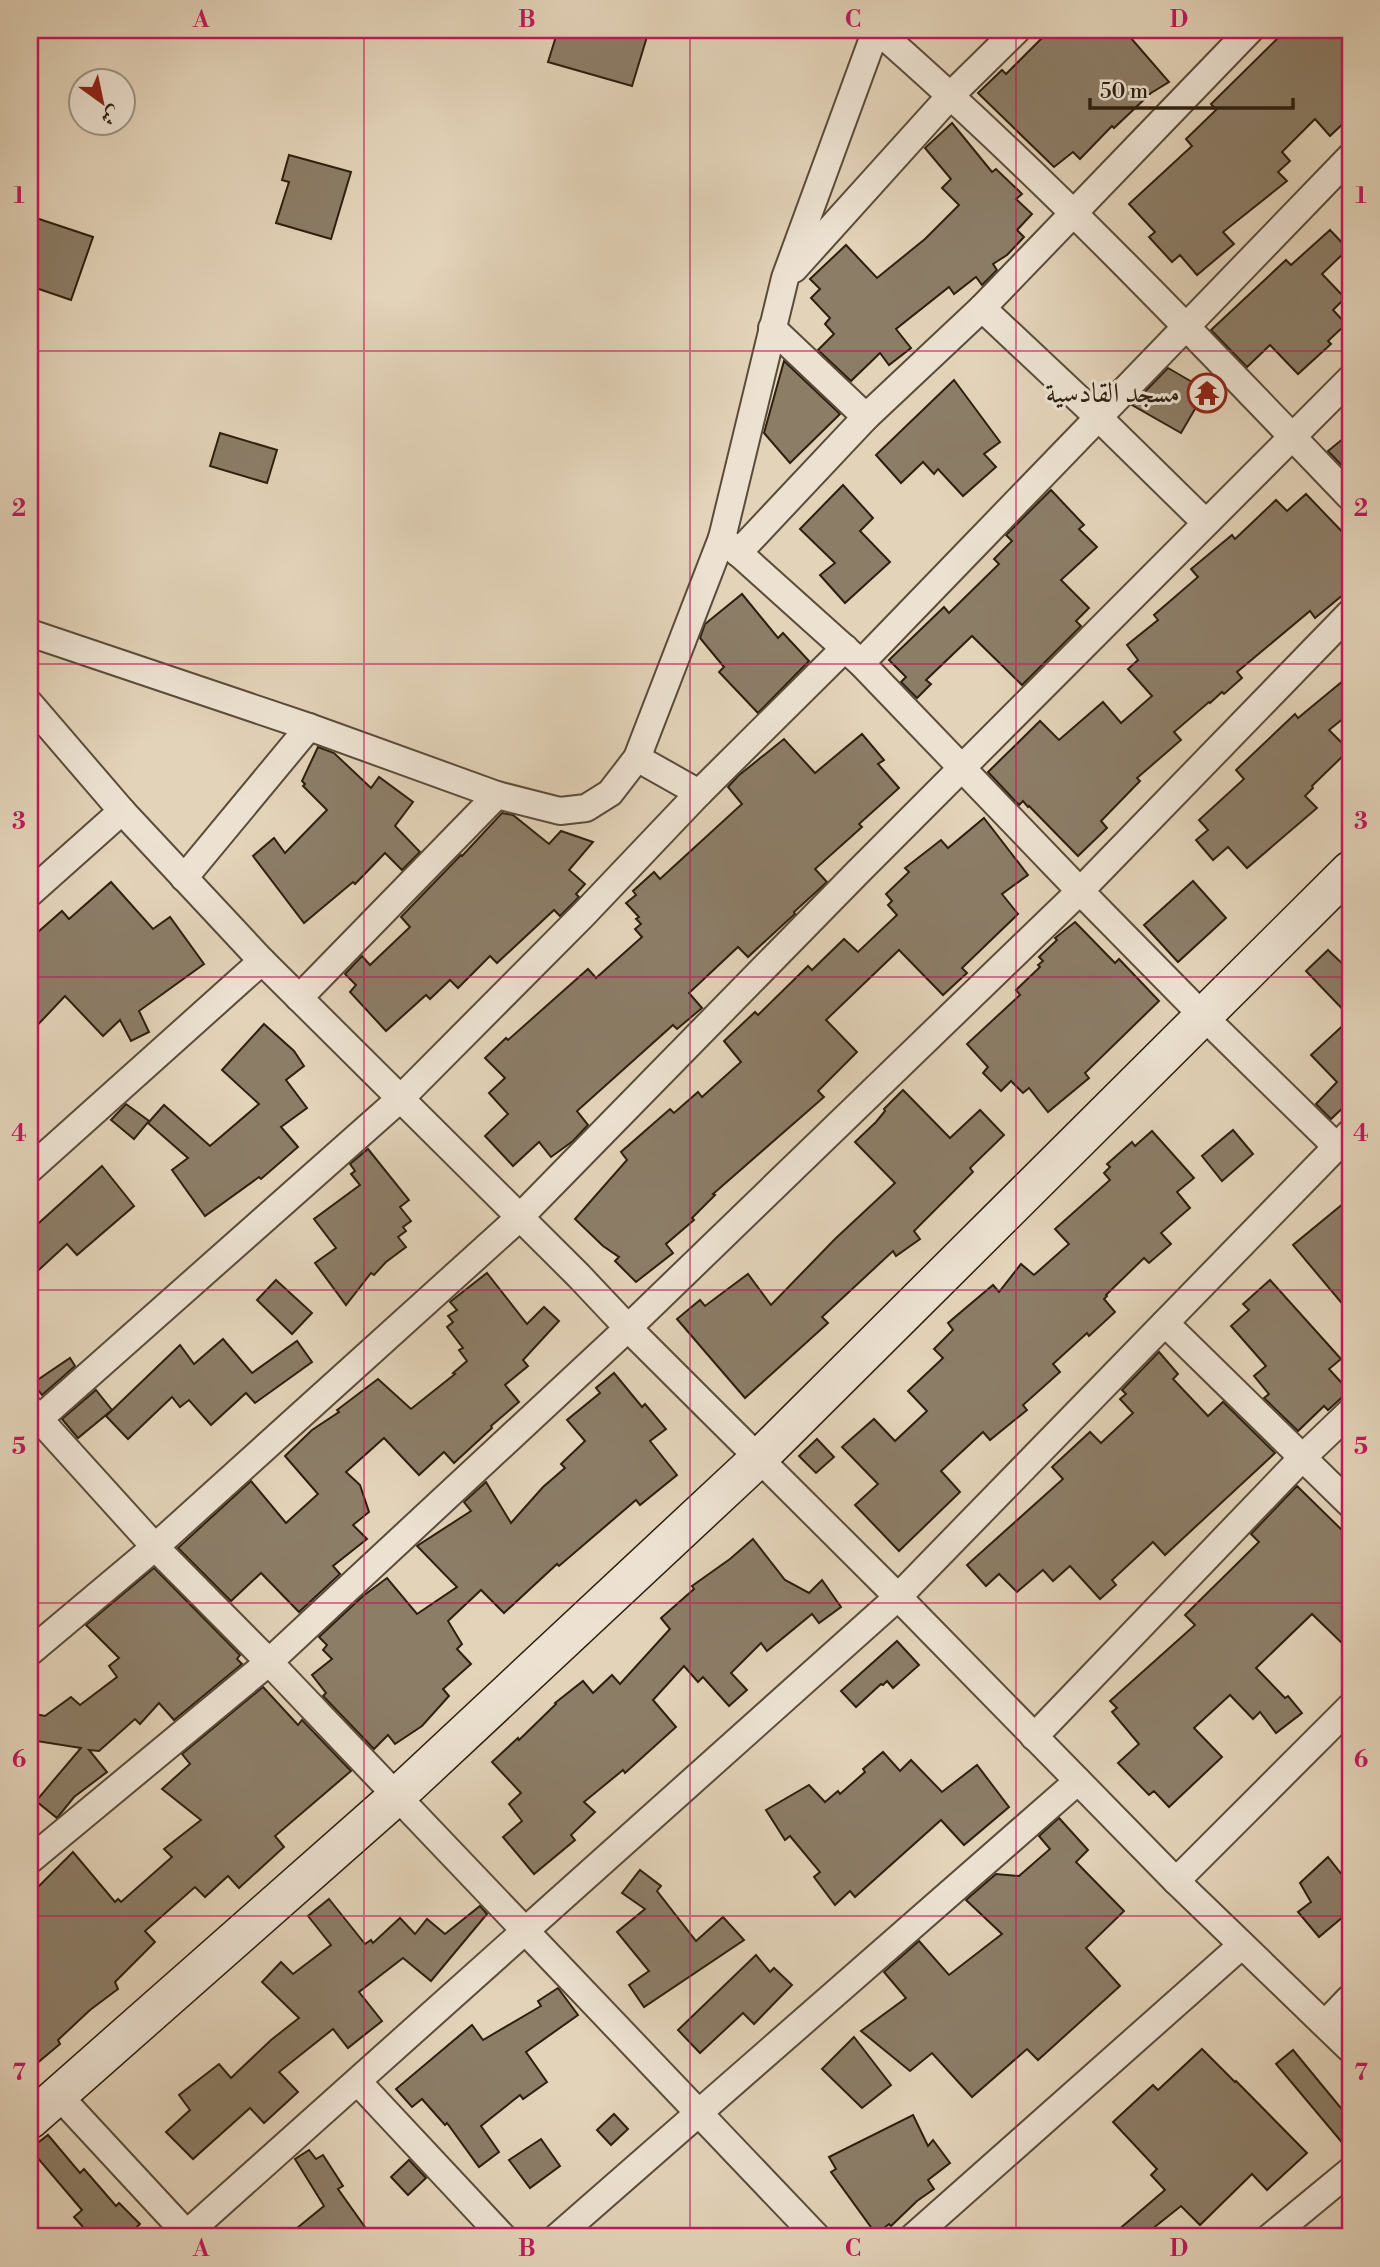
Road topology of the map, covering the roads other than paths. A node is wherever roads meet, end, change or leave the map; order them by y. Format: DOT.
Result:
graph roads {
  1 [pos="876,30"];
  2 [pos="1017,30"];
  3 [pos="1250,30"];
  4 [pos="951,95"];
  5 [pos="1350,157"];
  6 [pos="1072,213"];
  7 [pos="785,278"];
  8 [pos="982,308"];
  9 [pos="772,328"];
  10 [pos="1187,328"];
  11 [pos="1350,379"];
  12 [pos="866,417"];
  13 [pos="1098,417"];
  14 [pos="1293,437"];
  15 [pos="1350,497"];
  16 [pos="1206,523"];
  17 [pos="730,546"];
  18 [pos="1350,613"];
  19 [pos="30,633"];
  20 [pos="853,655"];
  21 [pos="30,704"];
  22 [pos="309,727"];
  23 [pos="637,758"];
  24 [pos="962,769"];
  25 [pos="699,793"];
  26 [pos="497,795"];
  27 [pos="122,811"];
  28 [pos="1350,870"];
  29 [pos="184,878"];
  30 [pos="1080,891"];
  31 [pos="30,893"];
  32 [pos="262,961"];
  33 [pos="299,998"];
  34 [pos="1203,1016"];
  35 [pos="401,1098"];
  36 [pos="1344,1140"];
  37 [pos="30,1169"];
  38 [pos="519,1217"];
  39 [pos="1165,1323"];
  40 [pos="628,1328"];
  41 [pos="1350,1412"];
  42 [pos="33,1418"];
  43 [pos="1304,1457"];
  44 [pos="758,1459"];
  45 [pos="1350,1504"];
  46 [pos="155,1547"];
  47 [pos="898,1597"];
  48 [pos="30,1652"];
  49 [pos="269,1662"];
  50 [pos="1350,1707"];
  51 [pos="1034,1737"];
  52 [pos="1078,1781"];
  53 [pos="396,1797"];
  54 [pos="30,1860"];
  55 [pos="1176,1881"];
  56 [pos="525,1929"];
  57 [pos="1242,1945"];
  58 [pos="1350,1998"];
  59 [pos="1325,2024"];
  60 [pos="1350,2049"];
  61 [pos="358,2082"];
  62 [pos="40,2106"];
  63 [pos="699,2113"];
  64 [pos="1350,2171"];
  65 [pos="185,2235"];
  66 [pos="503,2237"];
  67 [pos="557,2237"];
  68 [pos="817,2237"];
  69 [pos="913,2237"];
  70 [pos="1270,2237"];
  1 -- 4 [label="street"];
  1 -- 7 [label="street"];
  2 -- 4 [label="street"];
  3 -- 6 [label="street"];
  4 -- 6 [label="street"];
  4 -- 7 [label="street"];
  5 -- 10 [label="street"];
  6 -- 8 [label="street"];
  6 -- 10 [label="street"];
  7 -- 9 [label="street"];
  8 -- 12 [label="street"];
  8 -- 13 [label="street"];
  9 -- 12 [label="street"];
  9 -- 17 [label="street"];
  10 -- 13 [label="street"];
  10 -- 14 [label="street"];
  11 -- 14 [label="street"];
  12 -- 17 [label="street"];
  13 -- 16 [label="street"];
  13 -- 20 [label="street"];
  14 -- 15 [label="street"];
  14 -- 16 [label="street"];
  16 -- 24 [label="street"];
  17 -- 20 [label="street"];
  17 -- 23 [label="street"];
  18 -- 30 [label="street"];
  19 -- 22 [label="street"];
  20 -- 24 [label="street"];
  20 -- 25 [label="street"];
  21 -- 27 [label="street"];
  22 -- 26 [label="street"];
  22 -- 29 [label="street"];
  23 -- 25 [label="street"];
  23 -- 26 [label="street"];
  24 -- 30 [label="street"];
  24 -- 38 [label="street"];
  25 -- 35 [label="street"];
  26 -- 33 [label="street"];
  27 -- 29 [label="street"];
  27 -- 31 [label="street"];
  28 -- 34 [label="street"];
  29 -- 32 [label="street"];
  30 -- 34 [label="street"];
  30 -- 40 [label="street"];
  32 -- 33 [label="street"];
  32 -- 37 [label="street"];
  33 -- 35 [label="street"];
  34 -- 36 [label="street"];
  34 -- 44 [label="street"];
  35 -- 38 [label="street"];
  35 -- 42 [label="street"];
  36 -- 39 [label="street"];
  38 -- 40 [label="street"];
  38 -- 46 [label="street"];
  39 -- 43 [label="street"];
  39 -- 47 [label="street"];
  40 -- 44 [label="street"];
  40 -- 49 [label="street"];
  41 -- 43 [label="street"];
  42 -- 46 [label="street"];
  43 -- 45 [label="street"];
  43 -- 51 [label="street"];
  44 -- 47 [label="street"];
  44 -- 53 [label="street"];
  46 -- 48 [label="street"];
  46 -- 49 [label="street"];
  47 -- 51 [label="street"];
  47 -- 56 [label="street"];
  49 -- 53 [label="street"];
  49 -- 54 [label="street"];
  50 -- 55 [label="street"];
  51 -- 52 [label="street"];
  52 -- 55 [label="street"];
  52 -- 63 [label="street"];
  53 -- 56 [label="street"];
  53 -- 62 [label="street"];
  55 -- 57 [label="street"];
  56 -- 61 [label="street"];
  56 -- 63 [label="street"];
  57 -- 59 [label="street"];
  57 -- 69 [label="street"];
  58 -- 59 [label="street"];
  59 -- 60 [label="street"];
  61 -- 65 [label="street"];
  61 -- 66 [label="street"];
  62 -- 65 [label="street"];
  63 -- 67 [label="street"];
  63 -- 68 [label="street"];
  64 -- 70 [label="street"];
}
